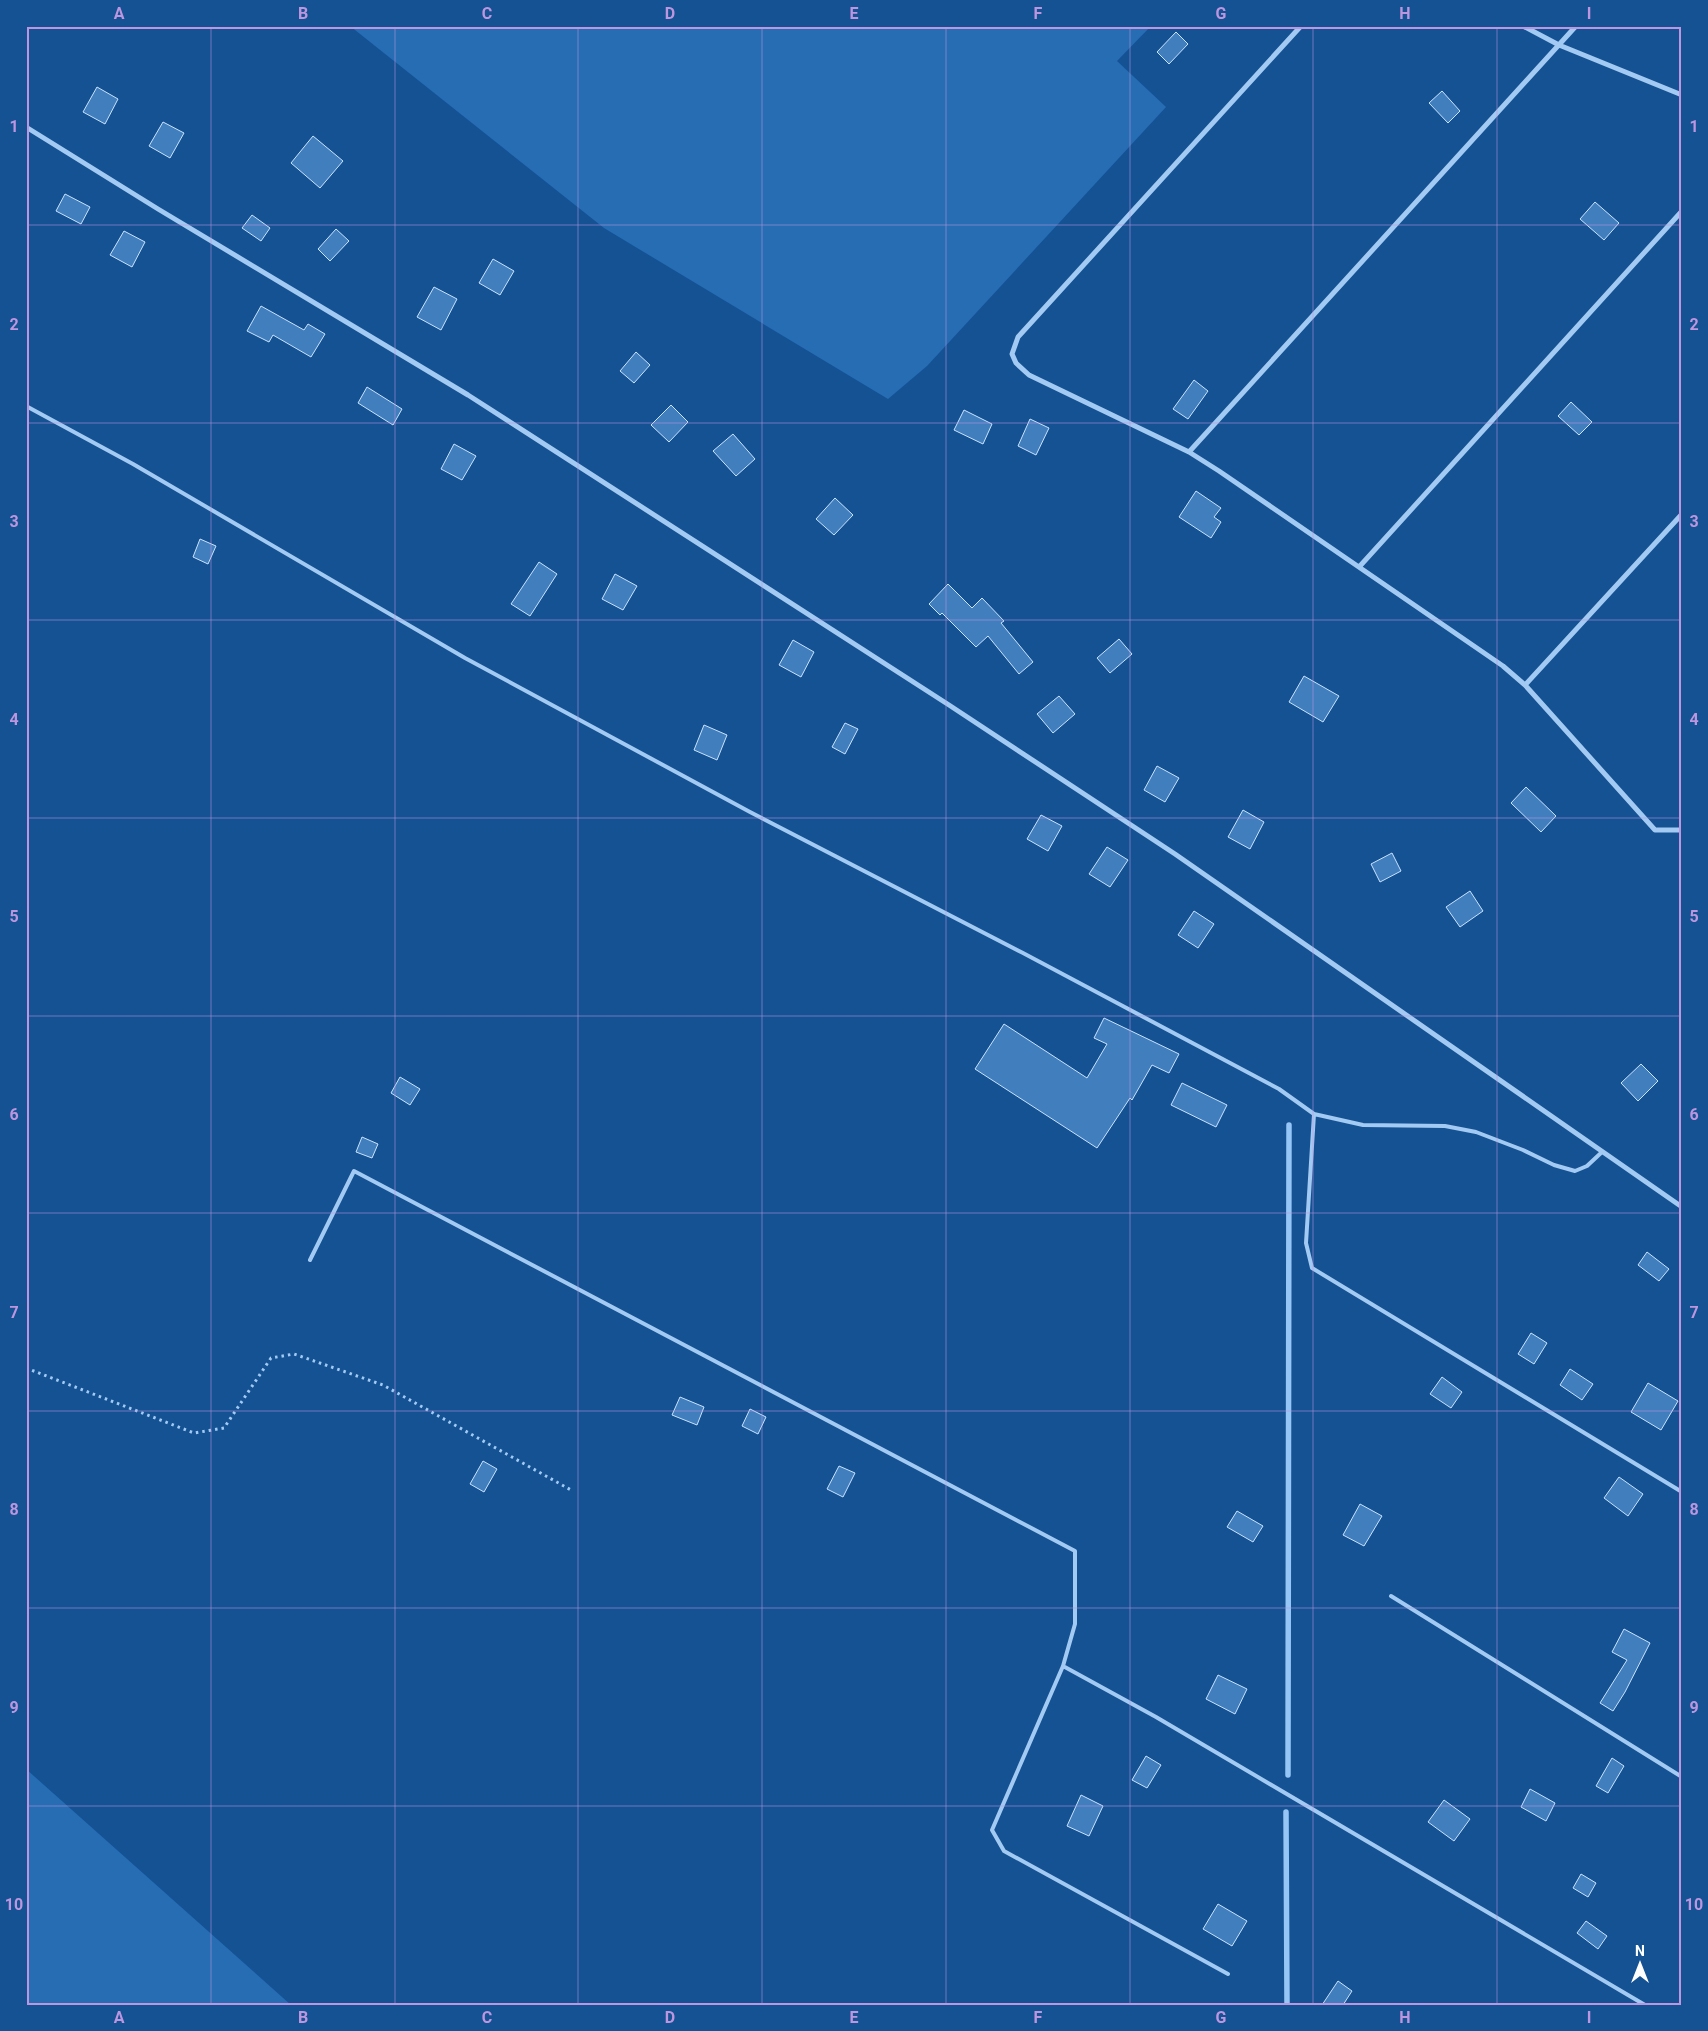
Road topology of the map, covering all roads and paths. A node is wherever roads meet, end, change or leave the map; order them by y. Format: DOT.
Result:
graph roads {
  1 [pos="1301,26"];
  2 [pos="1523,26"];
  3 [pos="1576,26"];
  4 [pos="1559,44"];
  5 [pos="1682,95"];
  6 [pos="26,128"];
  7 [pos="1682,211"];
  8 [pos="26,406"];
  9 [pos="1189,452"];
  10 [pos="1682,514"];
  11 [pos="1360,566"];
  12 [pos="1525,685"];
  13 [pos="1682,830"];
  14 [pos="1314,1114"];
  15 [pos="1602,1152"];
  16 [pos="1682,1207"];
  17 [pos="310,1260"];
  18 [pos="26,1368"];
  19 [pos="571,1490"];
  20 [pos="1682,1492"];
  21 [pos="1391,1596"];
  22 [pos="1063,1666"];
  23 [pos="1682,1776"];
  24 [pos="1228,1974"];
  25 [pos="1645,2005"];
  1 -- 9 [label="street"];
  2 -- 4 [label="street"];
  3 -- 4 [label="street"];
  4 -- 5 [label="street"];
  4 -- 9 [label="street"];
  6 -- 15 [label="street"];
  7 -- 11 [label="street"];
  8 -- 14 [label="lane"];
  9 -- 11 [label="street"];
  10 -- 12 [label="street"];
  11 -- 12 [label="street"];
  12 -- 13 [label="street"];
  14 -- 15 [label="lane"];
  14 -- 20 [label="lane"];
  15 -- 16 [label="street"];
  17 -- 22 [label="lane"];
  18 -- 19 [label="path"];
  21 -- 23 [label="lane"];
  22 -- 24 [label="lane"];
  22 -- 25 [label="lane"];
}
